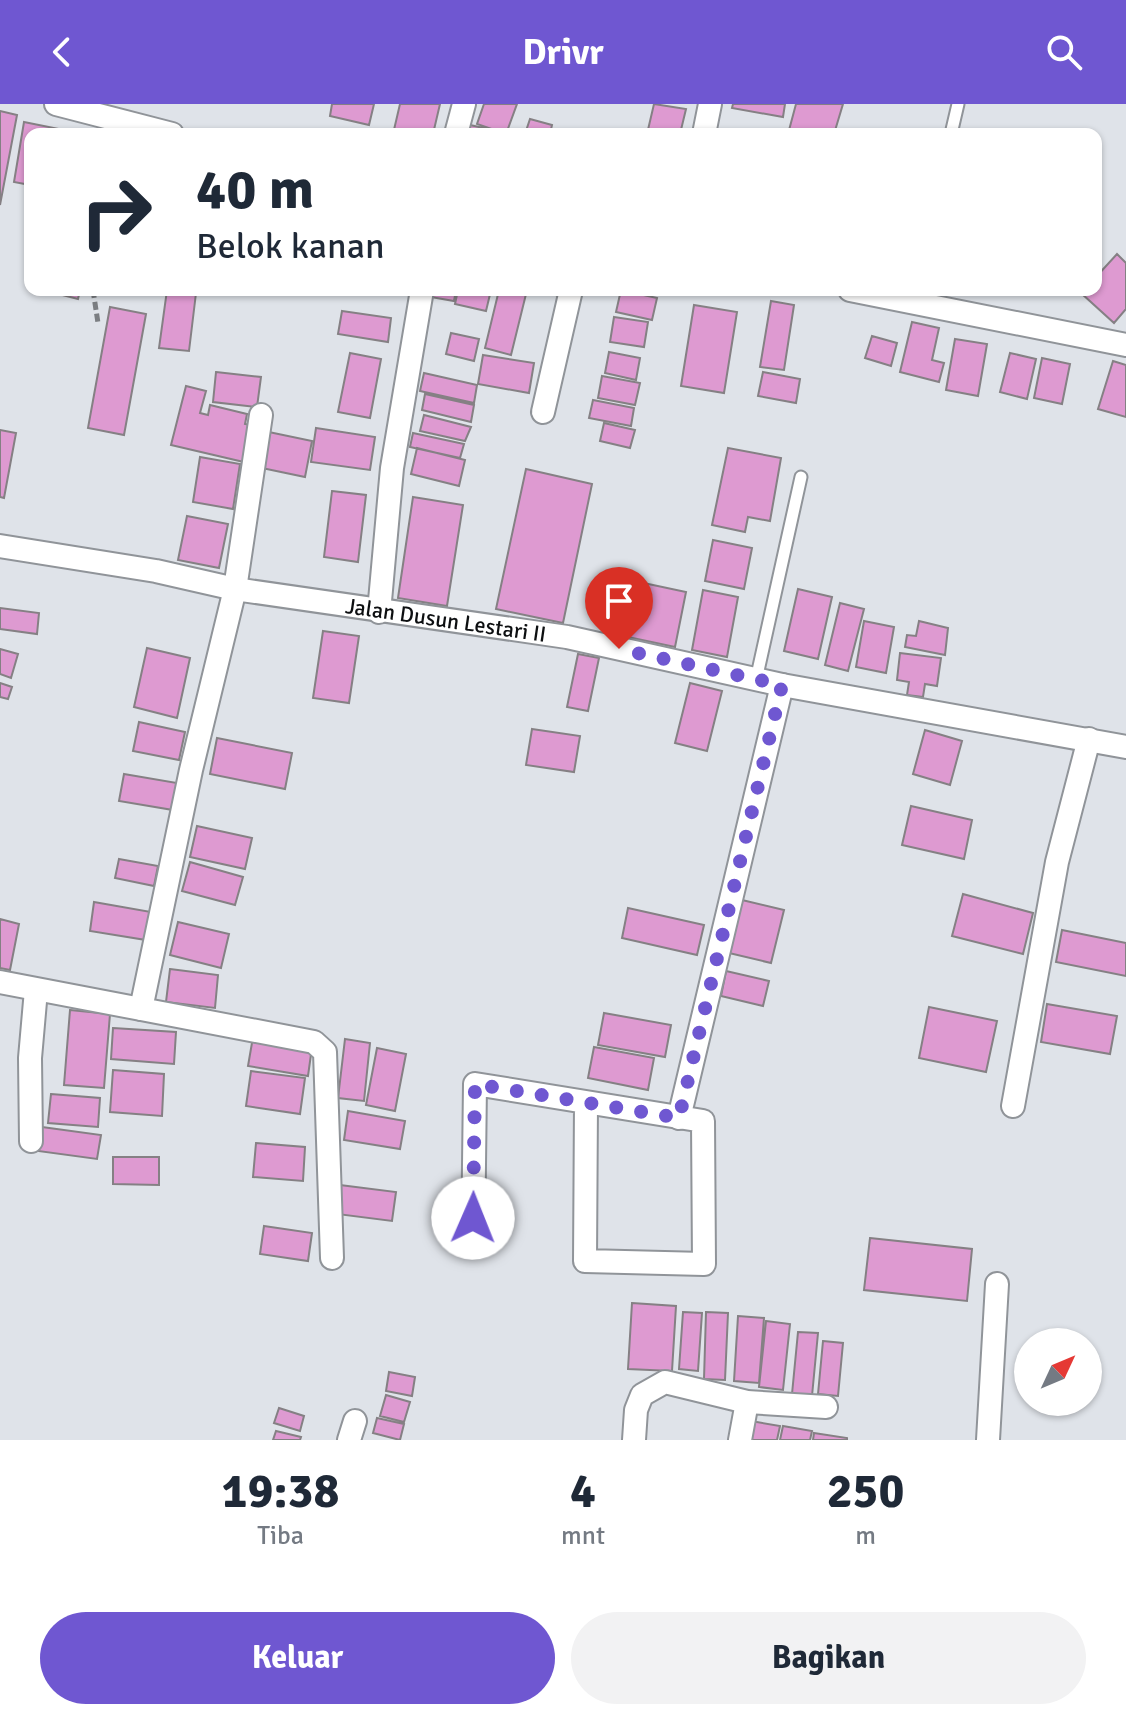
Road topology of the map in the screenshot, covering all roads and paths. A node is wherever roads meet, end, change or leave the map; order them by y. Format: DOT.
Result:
graph roads {
  1 [pos="464,104"];
  2 [pos="710,104"];
  3 [pos="958,104"];
  4 [pos="66,105"];
  5 [pos="150,128"];
  6 [pos="458,128"];
  7 [pos="705,128"];
  8 [pos="952,128"];
  9 [pos="94,296"];
  10 [pos="421,296"];
  11 [pos="570,296"];
  12 [pos="910,296"];
  13 [pos="98,323"];
  14 [pos="1126,345"];
  15 [pos="543,412"];
  16 [pos="261,415"];
  17 [pos="801,477"];
  18 [pos="0,546"];
  19 [pos="235,589"];
  20 [pos="379,612"];
  21 [pos="755,680"];
  22 [pos="782,685"];
  23 [pos="1089,739"];
  24 [pos="1126,747"];
  25 [pos="0,982"];
  26 [pos="36,990"];
  27 [pos="141,1009"];
  28 [pos="586,1103"];
  29 [pos="1013,1106"];
  30 [pos="679,1118"];
  31 [pos="31,1141"];
  32 [pos="473,1245"];
  33 [pos="332,1258"];
  34 [pos="997,1284"];
  35 [pos="747,1402"];
  36 [pos="826,1407"];
  37 [pos="634,1440"];
  38 [pos="740,1440"];
  39 [pos="988,1440"];
  1 -- 6 [label="street"];
  2 -- 7 [label="street"];
  3 -- 8 [label="lane"];
  4 -- 5 [label="street"];
  9 -- 13 [label="path"];
  10 -- 20 [label="street"];
  11 -- 15 [label="street"];
  12 -- 14 [label="street"];
  16 -- 19 [label="street"];
  17 -- 21 [label="lane"];
  18 -- 19 [label="street, Jalan Dusun Lestari II"];
  19 -- 20 [label="street, Jalan Dusun Lestari II"];
  19 -- 27 [label="street"];
  20 -- 21 [label="street, Jalan Dusun Lestari II"];
  21 -- 22 [label="street, Jalan Dusun Lestari II"];
  22 -- 23 [label="street, Jalan Dusun Lestari II"];
  22 -- 30 [label="street"];
  23 -- 24 [label="street, Jalan Dusun Lestari II"];
  23 -- 29 [label="street"];
  25 -- 26 [label="street"];
  26 -- 27 [label="street"];
  26 -- 31 [label="street"];
  27 -- 33 [label="street"];
  28 -- 30 [label="street"];
  28 -- 30 [label="street"];
  28 -- 32 [label="street"];
  34 -- 39 [label="street"];
  35 -- 36 [label="street"];
  35 -- 37 [label="street"];
  35 -- 38 [label="street"];
}
